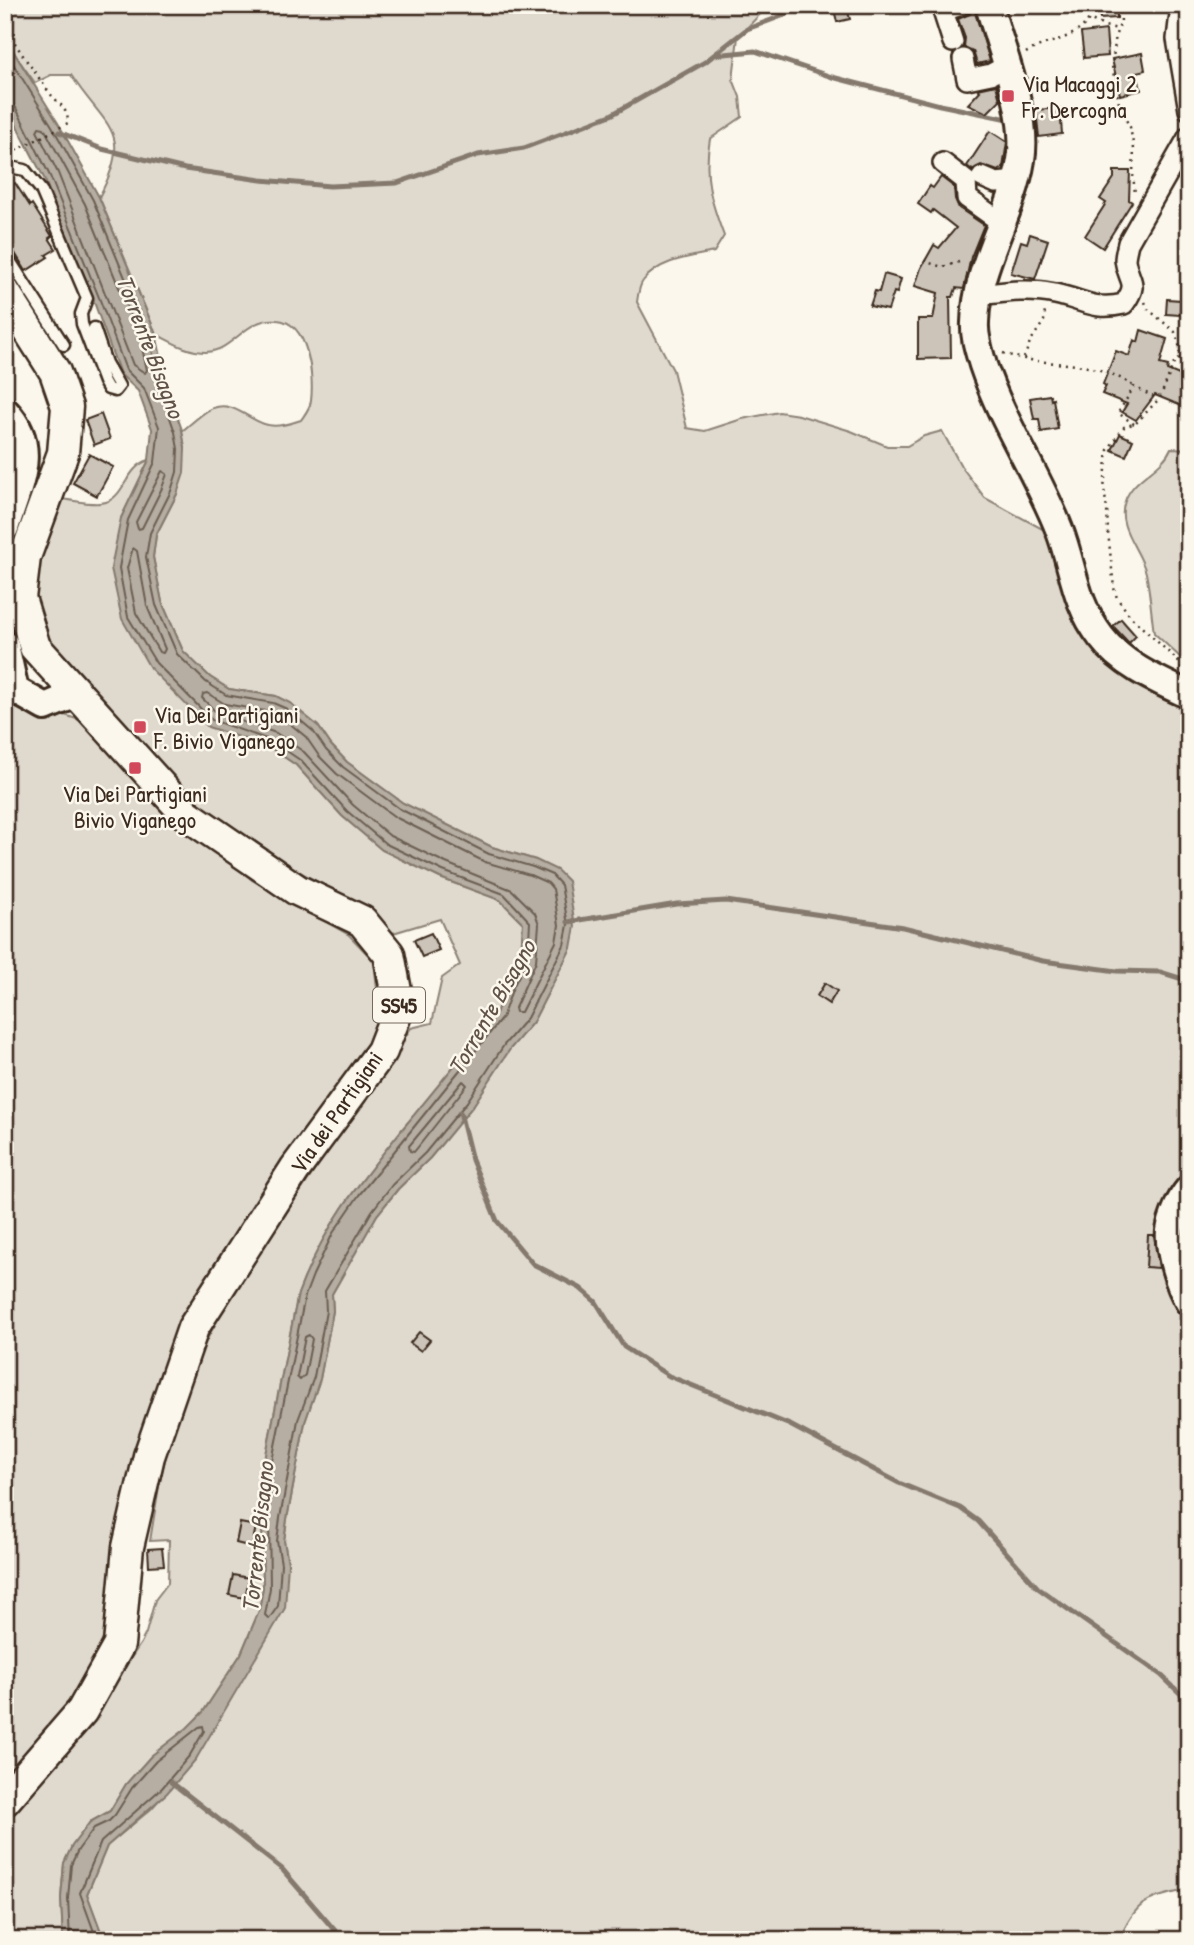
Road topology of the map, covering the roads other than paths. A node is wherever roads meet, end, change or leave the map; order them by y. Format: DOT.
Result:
graph roads {
  1 [pos="961,5"];
  2 [pos="989,5"];
  3 [pos="1181,5"];
  4 [pos="1013,62"];
  5 [pos="1189,110"];
  6 [pos="1189,136"];
  7 [pos="943,163"];
  8 [pos="5,170"];
  9 [pos="982,177"];
  10 [pos="1016,181"];
  11 [pos="1002,223"];
  12 [pos="5,253"];
  13 [pos="5,293"];
  14 [pos="978,295"];
  15 [pos="94,328"];
  16 [pos="64,345"];
  17 [pos="5,411"];
  18 [pos="5,528"];
  19 [pos="5,645"];
  20 [pos="1186,684"];
  21 [pos="76,694"];
  22 [pos="1189,1189"];
  23 [pos="1189,1302"];
  24 [pos="5,1800"];
  1 -- 4 [label="street"];
  2 -- 4 [label="main road"];
  3 -- 5 [label="street"];
  4 -- 10 [label="main road"];
  6 -- 14 [label="street"];
  7 -- 11 [label="street"];
  8 -- 15 [label="lane"];
  9 -- 10 [label="street"];
  10 -- 11 [label="main road"];
  11 -- 14 [label="main road"];
  12 -- 16 [label="lane"];
  13 -- 21 [label="main road, Via dei Partigiani / SS45"];
  14 -- 20 [label="main road"];
  17 -- 18 [label="main road"];
  19 -- 21 [label="main road"];
  21 -- 24 [label="main road, Via dei Partigiani / SS45"];
  22 -- 23 [label="main road"];
}
